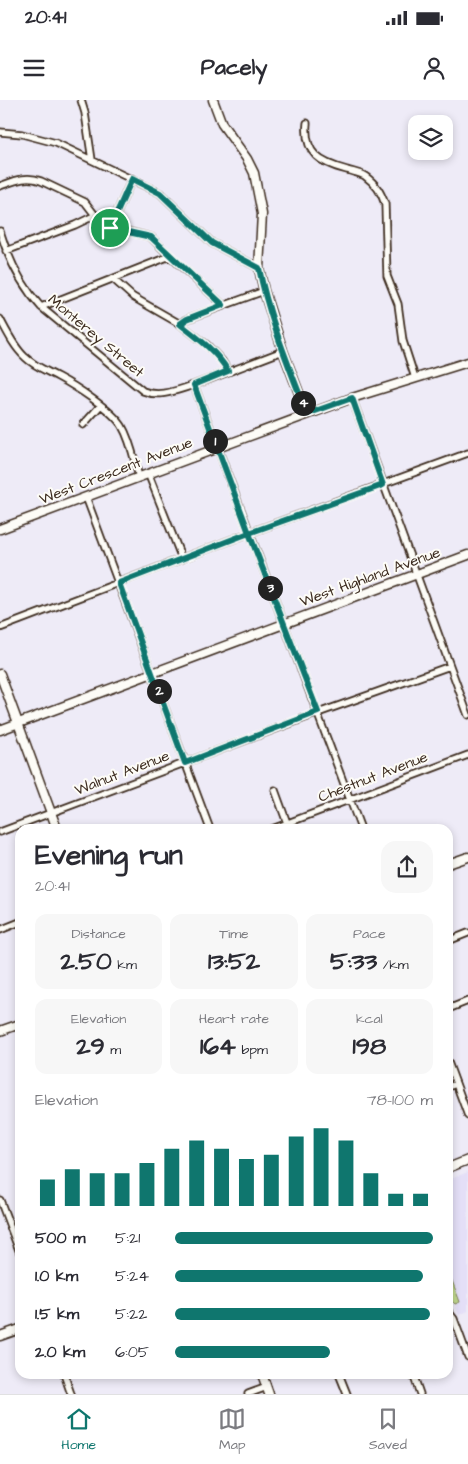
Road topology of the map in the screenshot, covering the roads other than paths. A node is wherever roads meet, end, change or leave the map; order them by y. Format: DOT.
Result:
graph roads {
  1 [pos="81,100"];
  2 [pos="213,100"];
  3 [pos="307,123"];
  4 [pos="0,132"];
  5 [pos="92,160"];
  6 [pos="132,179"];
  7 [pos="0,186"];
  8 [pos="96,215"];
  9 [pos="110,228"];
  10 [pos="0,231"];
  11 [pos="6,250"];
  12 [pos="170,256"];
  13 [pos="259,268"];
  14 [pos="113,279"];
  15 [pos="264,291"];
  16 [pos="223,305"];
  17 [pos="40,307"];
  18 [pos="0,319"];
  19 [pos="180,324"];
  20 [pos="283,351"];
  21 [pos="468,362"];
  22 [pos="228,371"];
  23 [pos="416,378"];
  24 [pos="194,385"];
  25 [pos="352,398"];
  26 [pos="100,406"];
  27 [pos="307,414"];
  28 [pos="83,425"];
  29 [pos="218,447"];
  30 [pos="468,453"];
  31 [pos="148,473"];
  32 [pos="139,477"];
  33 [pos="383,485"];
  34 [pos="86,497"];
  35 [pos="0,528"];
  36 [pos="249,533"];
  37 [pos="468,556"];
  38 [pos="182,559"];
  39 [pos="417,574"];
  40 [pos="119,583"];
  41 [pos="284,624"];
  42 [pos="0,628"];
  43 [pos="450,666"];
  44 [pos="0,674"];
  45 [pos="152,674"];
  46 [pos="318,712"];
  47 [pos="468,716"];
  48 [pos="18,723"];
  49 [pos="0,730"];
  50 [pos="468,755"];
  51 [pos="185,763"];
  52 [pos="275,790"];
  53 [pos="350,800"];
  54 [pos="52,813"];
  55 [pos="287,823"];
  56 [pos="22,824"];
  57 [pos="55,824"];
  58 [pos="208,824"];
  59 [pos="359,824"];
  60 [pos="15,827"];
  61 [pos="0,832"];
  62 [pos="468,857"];
  63 [pos="453,862"];
  64 [pos="15,924"];
  65 [pos="0,930"];
  66 [pos="468,933"];
  67 [pos="453,938"];
  68 [pos="468,1001"];
  69 [pos="453,1007"];
  70 [pos="15,1026"];
  71 [pos="0,1031"];
  72 [pos="453,1076"];
  73 [pos="456,1084"];
  74 [pos="453,1086"];
  75 [pos="468,1116"];
  76 [pos="468,1160"];
  77 [pos="453,1166"];
  78 [pos="0,1200"];
  79 [pos="15,1240"];
  80 [pos="453,1318"];
  81 [pos="15,1331"];
  82 [pos="0,1336"];
  83 [pos="468,1356"];
  84 [pos="66,1379"];
  85 [pos="341,1379"];
  86 [pos="415,1379"];
  87 [pos="268,1390"];
  88 [pos="71,1394"];
  89 [pos="248,1394"];
  90 [pos="347,1394"];
  91 [pos="420,1394"];
  1 -- 5 [label="street"];
  2 -- 13 [label="street"];
  3 -- 23 [label="street"];
  4 -- 5 [label="street"];
  5 -- 6 [label="street"];
  6 -- 9 [label="street"];
  6 -- 13 [label="street"];
  7 -- 8 [label="street"];
  8 -- 9 [label="street"];
  8 -- 11 [label="street"];
  9 -- 12 [label="street"];
  10 -- 11 [label="street, Monterey Street"];
  11 -- 17 [label="street, Monterey Street"];
  12 -- 14 [label="street"];
  12 -- 16 [label="street"];
  13 -- 15 [label="street"];
  14 -- 17 [label="street"];
  14 -- 19 [label="street"];
  15 -- 16 [label="street"];
  15 -- 20 [label="street"];
  16 -- 19 [label="street"];
  17 -- 24 [label="street, Monterey Street"];
  18 -- 26 [label="street"];
  19 -- 22 [label="street"];
  20 -- 22 [label="street, Monterey Street"];
  20 -- 27 [label="street"];
  21 -- 23 [label="street, West Crescent Avenue"];
  22 -- 24 [label="street, Monterey Street"];
  23 -- 25 [label="street, West Crescent Avenue"];
  24 -- 29 [label="street"];
  25 -- 27 [label="street, West Crescent Avenue"];
  25 -- 33 [label="street"];
  26 -- 28 [label="street"];
  26 -- 32 [label="street"];
  27 -- 29 [label="street, West Crescent Avenue"];
  29 -- 31 [label="street, West Crescent Avenue"];
  29 -- 36 [label="street"];
  30 -- 33 [label="street"];
  31 -- 32 [label="street, West Crescent Avenue"];
  31 -- 38 [label="street"];
  32 -- 34 [label="street, West Crescent Avenue"];
  33 -- 36 [label="street"];
  33 -- 39 [label="street"];
  34 -- 35 [label="street, West Crescent Avenue"];
  34 -- 40 [label="street"];
  36 -- 38 [label="street"];
  36 -- 41 [label="street"];
  37 -- 39 [label="street, West Highland Avenue"];
  38 -- 40 [label="street"];
  39 -- 41 [label="street, West Highland Avenue"];
  39 -- 43 [label="street"];
  40 -- 42 [label="street"];
  40 -- 45 [label="street"];
  41 -- 45 [label="street, West Highland Avenue"];
  41 -- 46 [label="street"];
  43 -- 46 [label="street, Walnut Avenue"];
  43 -- 47 [label="street"];
  44 -- 48 [label="street"];
  45 -- 48 [label="street, West Highland Avenue"];
  45 -- 51 [label="street"];
  46 -- 51 [label="street, Walnut Avenue"];
  46 -- 53 [label="street"];
  48 -- 49 [label="street, West Highland Avenue"];
  48 -- 54 [label="street"];
  50 -- 53 [label="street, Chestnut Avenue"];
  51 -- 54 [label="street, Walnut Avenue"];
  51 -- 58 [label="street"];
  52 -- 55 [label="street"];
  53 -- 55 [label="street, Chestnut Avenue"];
  53 -- 59 [label="street"];
  54 -- 56 [label="street, Walnut Avenue"];
  54 -- 57 [label="street"];
  60 -- 61 [label="street, Walnut Avenue"];
  62 -- 63 [label="street"];
  64 -- 65 [label="street"];
  66 -- 67 [label="street"];
  68 -- 69 [label="street"];
  70 -- 71 [label="street"];
  72 -- 73 [label="street"];
  73 -- 74 [label="street"];
  73 -- 75 [label="street"];
  76 -- 77 [label="street"];
  78 -- 79 [label="street"];
  80 -- 83 [label="street"];
  81 -- 82 [label="street"];
  84 -- 88 [label="street"];
  85 -- 90 [label="street"];
  86 -- 91 [label="street"];
  87 -- 89 [label="street"];
}
